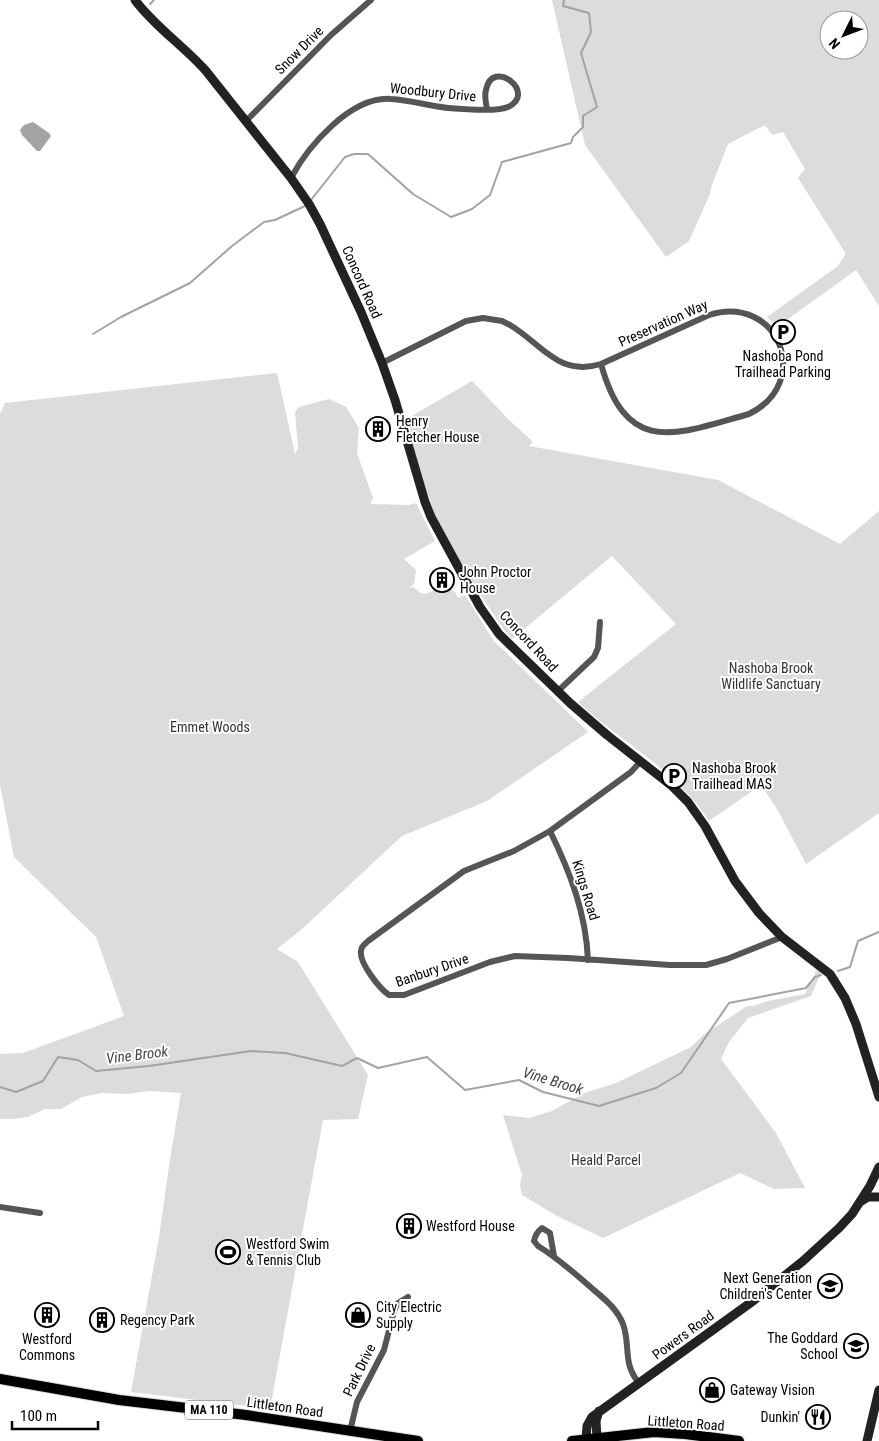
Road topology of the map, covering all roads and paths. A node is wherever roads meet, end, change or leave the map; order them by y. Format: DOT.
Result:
graph roads {
  1 [pos="135,0"];
  2 [pos="371,0"];
  3 [pos="487,109"];
  4 [pos="246,121"];
  5 [pos="291,178"];
  6 [pos="382,363"];
  7 [pos="601,364"];
  8 [pos="600,622"];
  9 [pos="558,691"];
  10 [pos="641,762"];
  11 [pos="550,831"];
  12 [pos="782,936"];
  13 [pos="588,960"];
  14 [pos="879,1097"];
  15 [pos="879,1167"];
  16 [pos="879,1197"];
  17 [pos="860,1202"];
  18 [pos="0,1207"];
  19 [pos="40,1213"];
  20 [pos="554,1256"];
  21 [pos="408,1297"];
  22 [pos="0,1379"];
  23 [pos="639,1383"];
  24 [pos="879,1390"];
  25 [pos="350,1431"];
  26 [pos="591,1439"];
  27 [pos="418,1441"];
  28 [pos="572,1441"];
  29 [pos="739,1441"];
  30 [pos="867,1441"];
  1 -- 4 [label="main road, Concord Road"];
  2 -- 4 [label="street, Snow Drive"];
  3 -- 3 [label="street, Woodbury Drive"];
  3 -- 5 [label="street, Woodbury Drive"];
  4 -- 5 [label="main road, Concord Road"];
  5 -- 6 [label="main road, Concord Road"];
  6 -- 7 [label="street, Preservation Way"];
  6 -- 9 [label="main road, Concord Road"];
  7 -- 7 [label="street, Preservation Way"];
  8 -- 9 [label="street"];
  9 -- 10 [label="main road, Concord Road"];
  10 -- 11 [label="street, Banbury Drive"];
  10 -- 12 [label="main road, Concord Road"];
  11 -- 13 [label="street, Kings Road"];
  11 -- 13 [label="street, Banbury Drive"];
  12 -- 13 [label="street, Banbury Drive"];
  12 -- 14 [label="main road, Concord Road"];
  15 -- 17 [label="main road, Powers Road"];
  16 -- 17 [label="main road"];
  17 -- 23 [label="main road, Powers Road"];
  18 -- 19 [label="street"];
  20 -- 23 [label="street"];
  21 -- 25 [label="street, Park Drive"];
  22 -- 25 [label="main road, Littleton Road / MA 110"];
  23 -- 26 [label="main road, Powers Road"];
  24 -- 30 [label="main road"];
  25 -- 27 [label="main road, Littleton Road / MA 110"];
  26 -- 28 [label="main road, Littleton Road"];
  26 -- 29 [label="main road, Littleton Road"];
}
